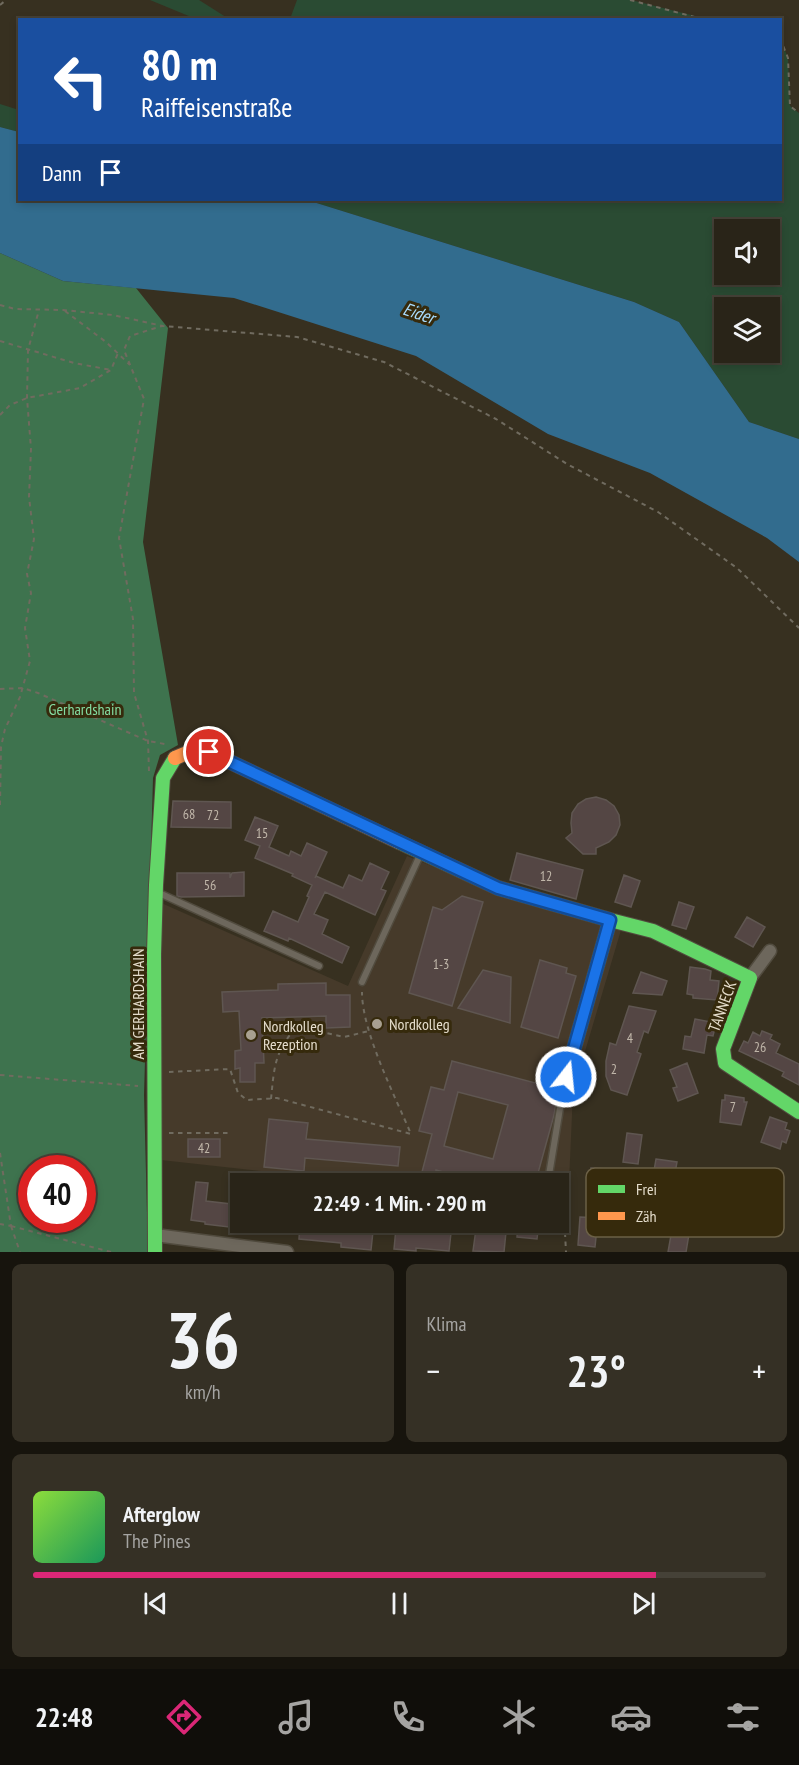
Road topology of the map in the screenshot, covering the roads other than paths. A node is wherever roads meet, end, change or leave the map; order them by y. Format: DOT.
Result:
graph roads {
  1 [pos="173,759"];
  2 [pos="421,853"];
  3 [pos="156,892"];
  4 [pos="610,920"];
  5 [pos="770,951"];
  6 [pos="319,966"];
  7 [pos="750,978"];
  8 [pos="362,982"];
  9 [pos="566,1077"];
  10 [pos="799,1112"];
  11 [pos="549,1173"];
  12 [pos="155,1235"];
  13 [pos="155,1252"];
  14 [pos="287,1252"];
  1 -- 2 [label="street, TANNECK"];
  1 -- 3 [label="street, AM GERHARDSHAIN"];
  2 -- 4 [label="street, TANNECK"];
  2 -- 8 [label="lane"];
  3 -- 6 [label="lane"];
  3 -- 12 [label="street, AM GERHARDSHAIN"];
  4 -- 7 [label="street, TANNECK"];
  4 -- 9 [label="street"];
  5 -- 7 [label="street, TANNECK"];
  7 -- 10 [label="street, TANNECK"];
  9 -- 11 [label="lane"];
  12 -- 13 [label="street, AM GERHARDSHAIN"];
  12 -- 14 [label="street"];
}
